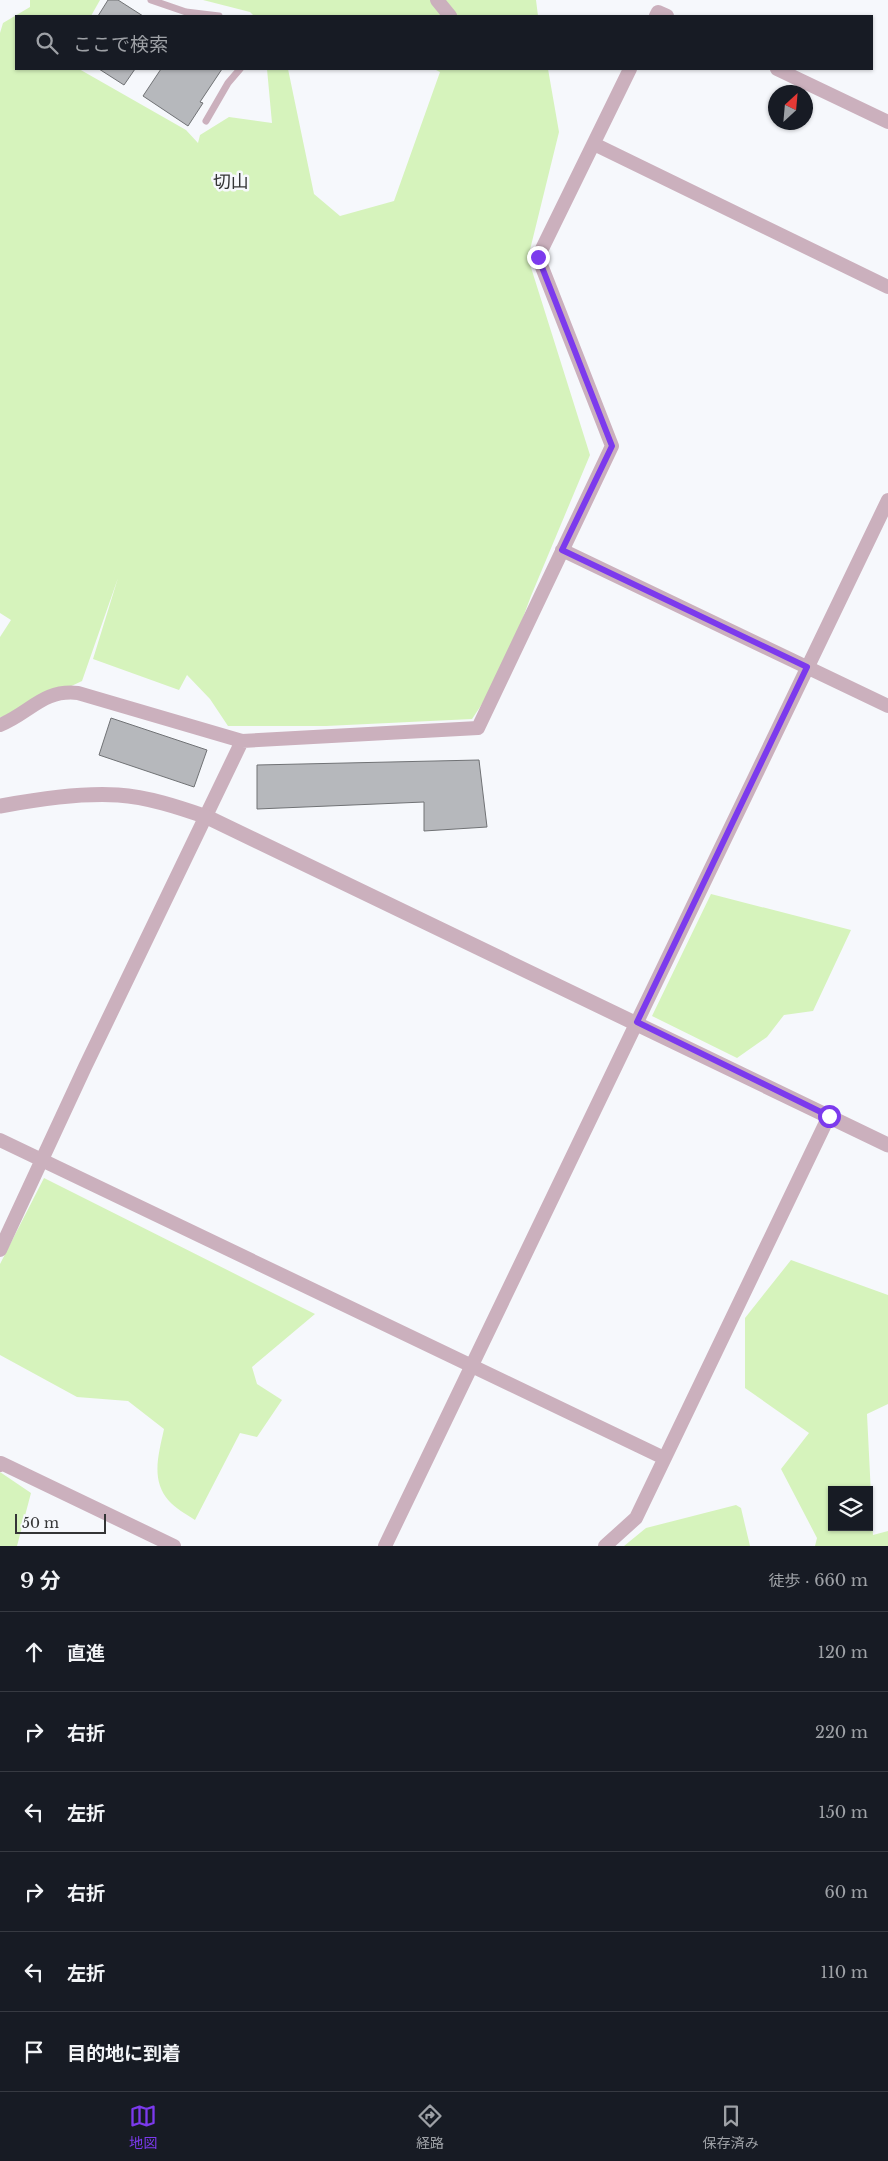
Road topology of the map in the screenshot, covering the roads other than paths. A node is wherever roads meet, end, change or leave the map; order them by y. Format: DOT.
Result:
graph roads {
  1 [pos="151,0"];
  2 [pos="437,0"];
  3 [pos="211,15"];
  4 [pos="449,15"];
  5 [pos="239,70"];
  6 [pos="630,70"];
  7 [pos="779,70"];
  8 [pos="206,121"];
  9 [pos="888,122"];
  10 [pos="594,144"];
  11 [pos="888,287"];
  12 [pos="888,500"];
  13 [pos="562,550"];
  14 [pos="807,667"];
  15 [pos="888,706"];
  16 [pos="0,725"];
  17 [pos="242,741"];
  18 [pos="0,806"];
  19 [pos="207,816"];
  20 [pos="637,1022"];
  21 [pos="829,1116"];
  22 [pos="0,1140"];
  23 [pos="888,1144"];
  24 [pos="43,1161"];
  25 [pos="0,1250"];
  26 [pos="471,1366"];
  27 [pos="664,1458"];
  28 [pos="0,1465"];
  29 [pos="174,1546"];
  30 [pos="385,1546"];
  31 [pos="605,1546"];
  1 -- 3 [label="lane"];
  2 -- 4 [label="street"];
  5 -- 8 [label="lane"];
  6 -- 10 [label="street"];
  7 -- 9 [label="street"];
  10 -- 11 [label="street"];
  10 -- 13 [label="street"];
  12 -- 14 [label="street"];
  13 -- 14 [label="street"];
  13 -- 17 [label="street"];
  14 -- 15 [label="street"];
  14 -- 20 [label="street"];
  16 -- 17 [label="street"];
  17 -- 19 [label="street"];
  18 -- 19 [label="street"];
  19 -- 20 [label="street"];
  19 -- 24 [label="street"];
  20 -- 21 [label="street"];
  20 -- 26 [label="street"];
  21 -- 23 [label="street"];
  21 -- 27 [label="street"];
  22 -- 24 [label="street"];
  24 -- 25 [label="street"];
  24 -- 26 [label="street"];
  26 -- 27 [label="street"];
  26 -- 30 [label="street"];
  27 -- 31 [label="street"];
  28 -- 29 [label="street"];
}
